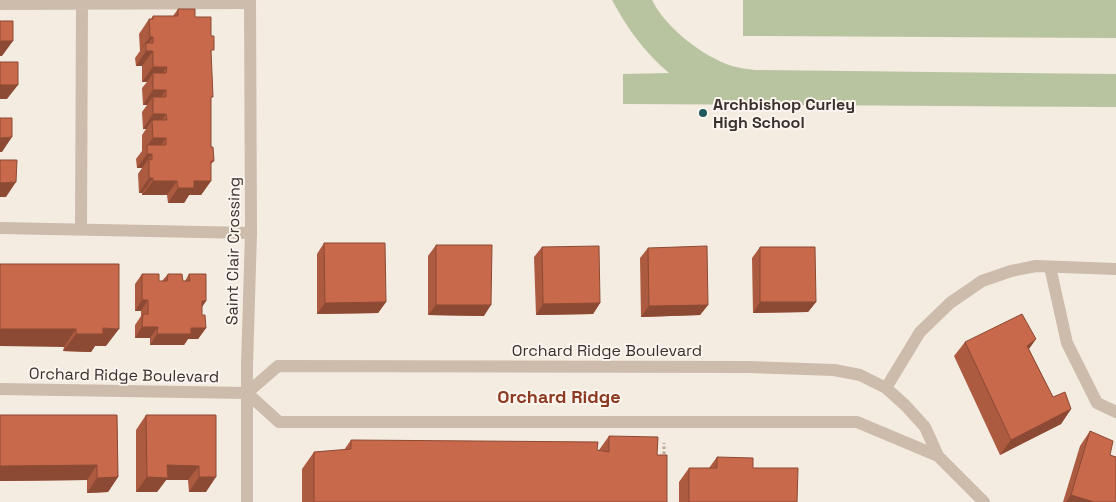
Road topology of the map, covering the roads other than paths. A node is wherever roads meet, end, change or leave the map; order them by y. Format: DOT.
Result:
graph roads {
  1 [pos="250,1"];
  2 [pos="82,3"];
  3 [pos="0,4"];
  4 [pos="0,228"];
  5 [pos="81,229"];
  6 [pos="251,233"];
  7 [pos="1050,267"];
  8 [pos="1116,268"];
  9 [pos="886,388"];
  10 [pos="0,389"];
  11 [pos="247,393"];
  12 [pos="1116,412"];
  13 [pos="938,456"];
  14 [pos="247,502"];
  15 [pos="984,502"];
  1 -- 2 [label="street"];
  1 -- 6 [label="street, Saint Clair Crossing"];
  2 -- 3 [label="street"];
  2 -- 5 [label="street"];
  4 -- 5 [label="street"];
  5 -- 6 [label="street"];
  6 -- 11 [label="street, Saint Clair Crossing"];
  7 -- 8 [label="street"];
  7 -- 9 [label="street"];
  7 -- 12 [label="street"];
  9 -- 11 [label="street, Orchard Ridge Boulevard"];
  9 -- 13 [label="street, Orchard Ridge Boulevard"];
  10 -- 11 [label="street, Orchard Ridge Boulevard"];
  11 -- 13 [label="street, Orchard Ridge Boulevard"];
  11 -- 14 [label="street, Saint Clair Crossing"];
  13 -- 15 [label="street, Orchard Ridge Boulevard"];
}
